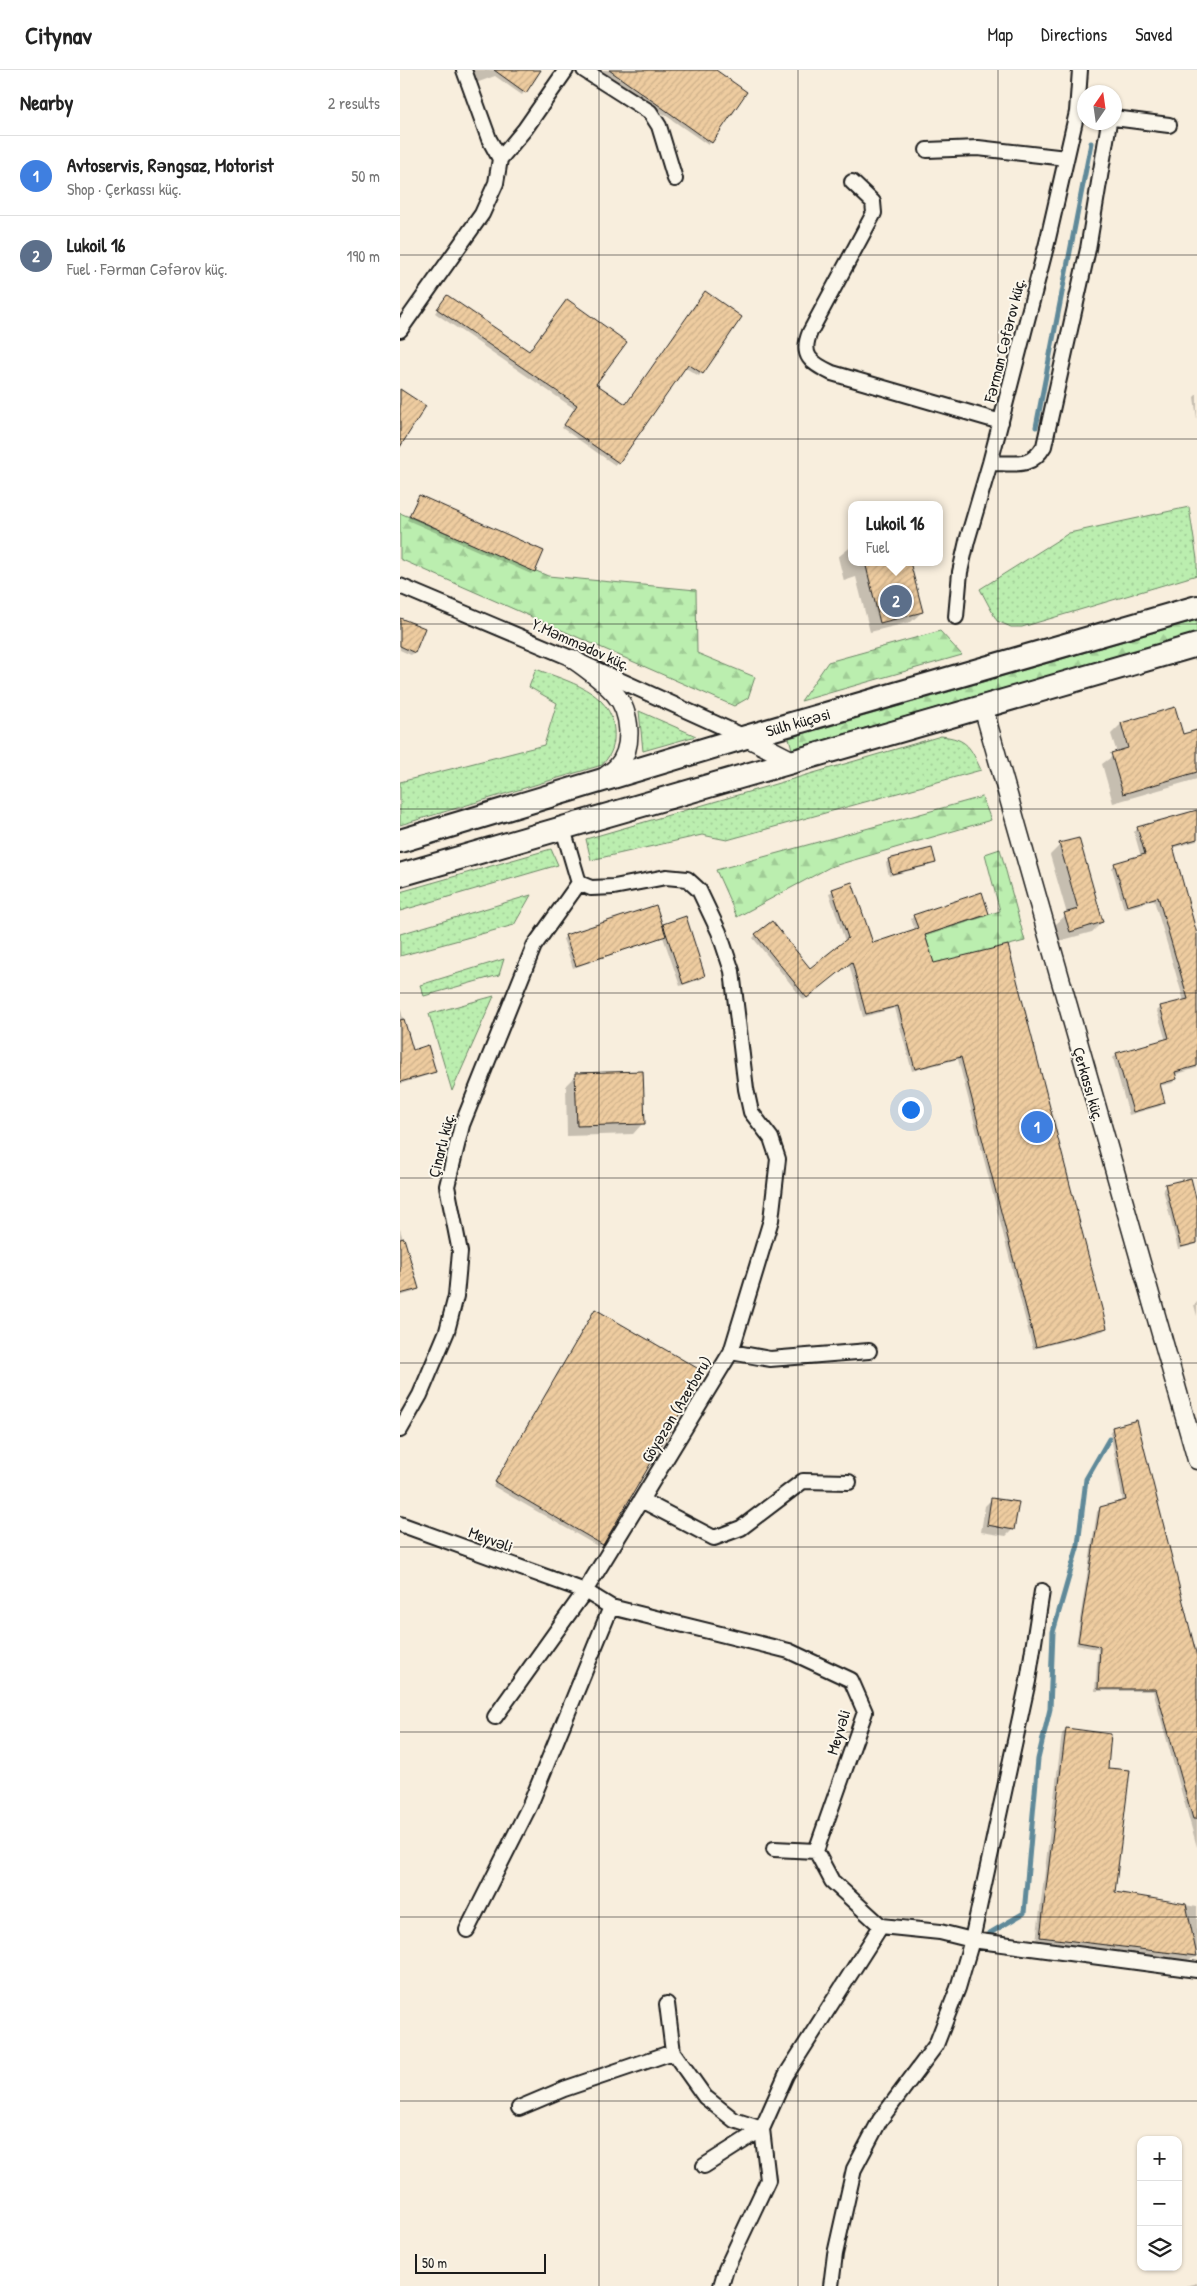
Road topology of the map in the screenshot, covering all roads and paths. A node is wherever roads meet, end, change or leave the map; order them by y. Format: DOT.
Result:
graph roads {
  1 [pos="464,70"];
  2 [pos="566,70"];
  3 [pos="584,70"];
  4 [pos="1080,70"];
  5 [pos="1080,85"];
  6 [pos="1122,119"];
  7 [pos="1077,125"];
  8 [pos="1169,125"];
  9 [pos="1108,130"];
  10 [pos="927,150"];
  11 [pos="1066,158"];
  12 [pos="500,159"];
  13 [pos="675,179"];
  14 [pos="852,182"];
  15 [pos="400,330"];
  16 [pos="1001,422"];
  17 [pos="990,463"];
  18 [pos="400,586"];
  19 [pos="1197,607"];
  20 [pos="956,617"];
  21 [pos="1197,645"];
  22 [pos="573,659"];
  23 [pos="982,707"];
  24 [pos="746,738"];
  25 [pos="793,761"];
  26 [pos="595,784"];
  27 [pos="563,829"];
  28 [pos="400,841"];
  29 [pos="400,875"];
  30 [pos="579,883"];
  31 [pos="869,1351"];
  32 [pos="731,1352"];
  33 [pos="400,1430"];
  34 [pos="1197,1460"];
  35 [pos="849,1482"];
  36 [pos="641,1500"];
  37 [pos="400,1524"];
  38 [pos="584,1591"];
  39 [pos="1042,1591"];
  40 [pos="611,1607"];
  41 [pos="495,1717"];
  42 [pos="774,1849"];
  43 [pos="816,1851"];
  44 [pos="881,1926"];
  45 [pos="467,1930"];
  46 [pos="972,1940"];
  47 [pos="1197,1970"];
  48 [pos="667,2004"];
  49 [pos="673,2052"];
  50 [pos="519,2108"];
  51 [pos="762,2129"];
  52 [pos="704,2166"];
  53 [pos="721,2286"];
  54 [pos="831,2286"];
  1 -- 12 [label="street"];
  2 -- 12 [label="street"];
  3 -- 13 [label="street"];
  4 -- 5 [label="street, Fərman Cəfərov küç."];
  6 -- 8 [label="street"];
  7 -- 11 [label="street, Fərman Cəfərov küç."];
  9 -- 17 [label="street"];
  10 -- 11 [label="street"];
  11 -- 16 [label="street, Fərman Cəfərov küç."];
  12 -- 15 [label="street"];
  14 -- 16 [label="street"];
  16 -- 17 [label="street, Fərman Cəfərov küç."];
  17 -- 20 [label="street, Fərman Cəfərov küç."];
  18 -- 22 [label="street, Y.Məmmədov küç."];
  19 -- 24 [label="highway, Sülh küçəsi"];
  21 -- 23 [label="highway"];
  22 -- 24 [label="street, Y.Məmmədov küç."];
  22 -- 26 [label="street"];
  23 -- 25 [label="highway"];
  23 -- 34 [label="street, Çerkassı küç."];
  24 -- 25 [label="street"];
  24 -- 26 [label="highway, Sülh küçəsi"];
  25 -- 27 [label="highway"];
  26 -- 28 [label="highway, Sülh küçəsi"];
  27 -- 29 [label="highway"];
  27 -- 30 [label="street"];
  30 -- 32 [label="street"];
  30 -- 33 [label="street, Çinarlı küç."];
  31 -- 32 [label="street, Göyəzən (Azerboru)"];
  32 -- 36 [label="street, Göyəzən (Azerboru)"];
  35 -- 36 [label="street"];
  36 -- 38 [label="street, Göyəzən (Azerboru)"];
  37 -- 38 [label="street, Meyvəli"];
  38 -- 40 [label="street, Meyvəli"];
  38 -- 41 [label="street, Göyəzən (Azerboru)"];
  39 -- 46 [label="street"];
  40 -- 43 [label="street, Meyvəli"];
  40 -- 45 [label="street"];
  42 -- 43 [label="street"];
  43 -- 44 [label="street"];
  44 -- 46 [label="street"];
  44 -- 51 [label="street"];
  46 -- 47 [label="street"];
  46 -- 54 [label="street"];
  48 -- 49 [label="street"];
  49 -- 50 [label="street"];
  49 -- 51 [label="street"];
  51 -- 52 [label="street"];
  51 -- 53 [label="street"];
}
